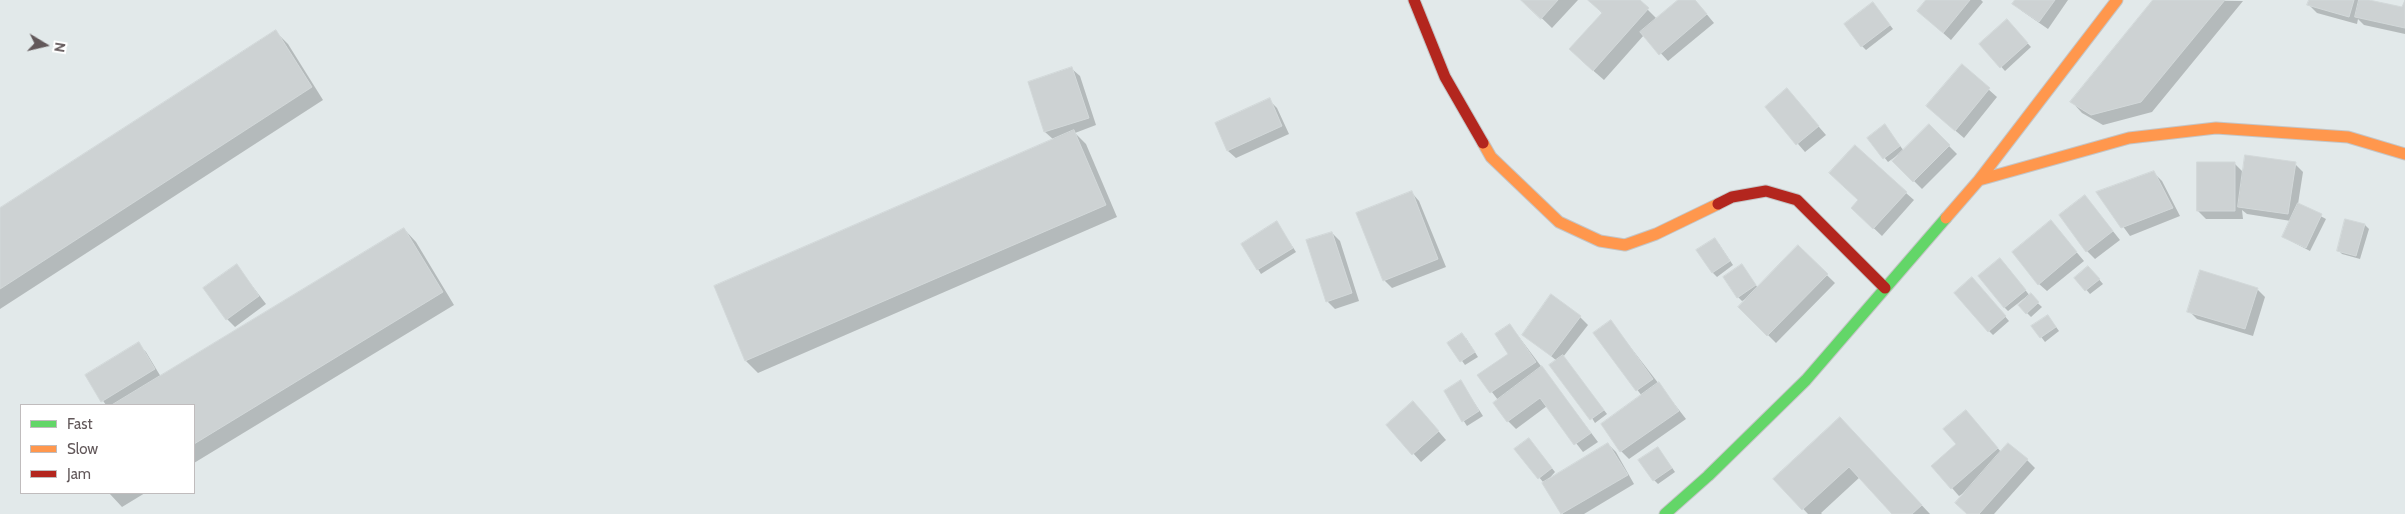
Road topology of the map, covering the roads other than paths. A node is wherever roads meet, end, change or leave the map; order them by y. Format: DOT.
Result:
graph roads {
  1 [pos="1414,0"];
  2 [pos="2117,0"];
  3 [pos="2405,154"];
  4 [pos="1980,180"];
  5 [pos="1885,288"];
  6 [pos="1665,514"];
  1 -- 5 [label="street"];
  2 -- 4 [label="street"];
  3 -- 4 [label="street"];
  4 -- 5 [label="street"];
  5 -- 6 [label="street"];
}
